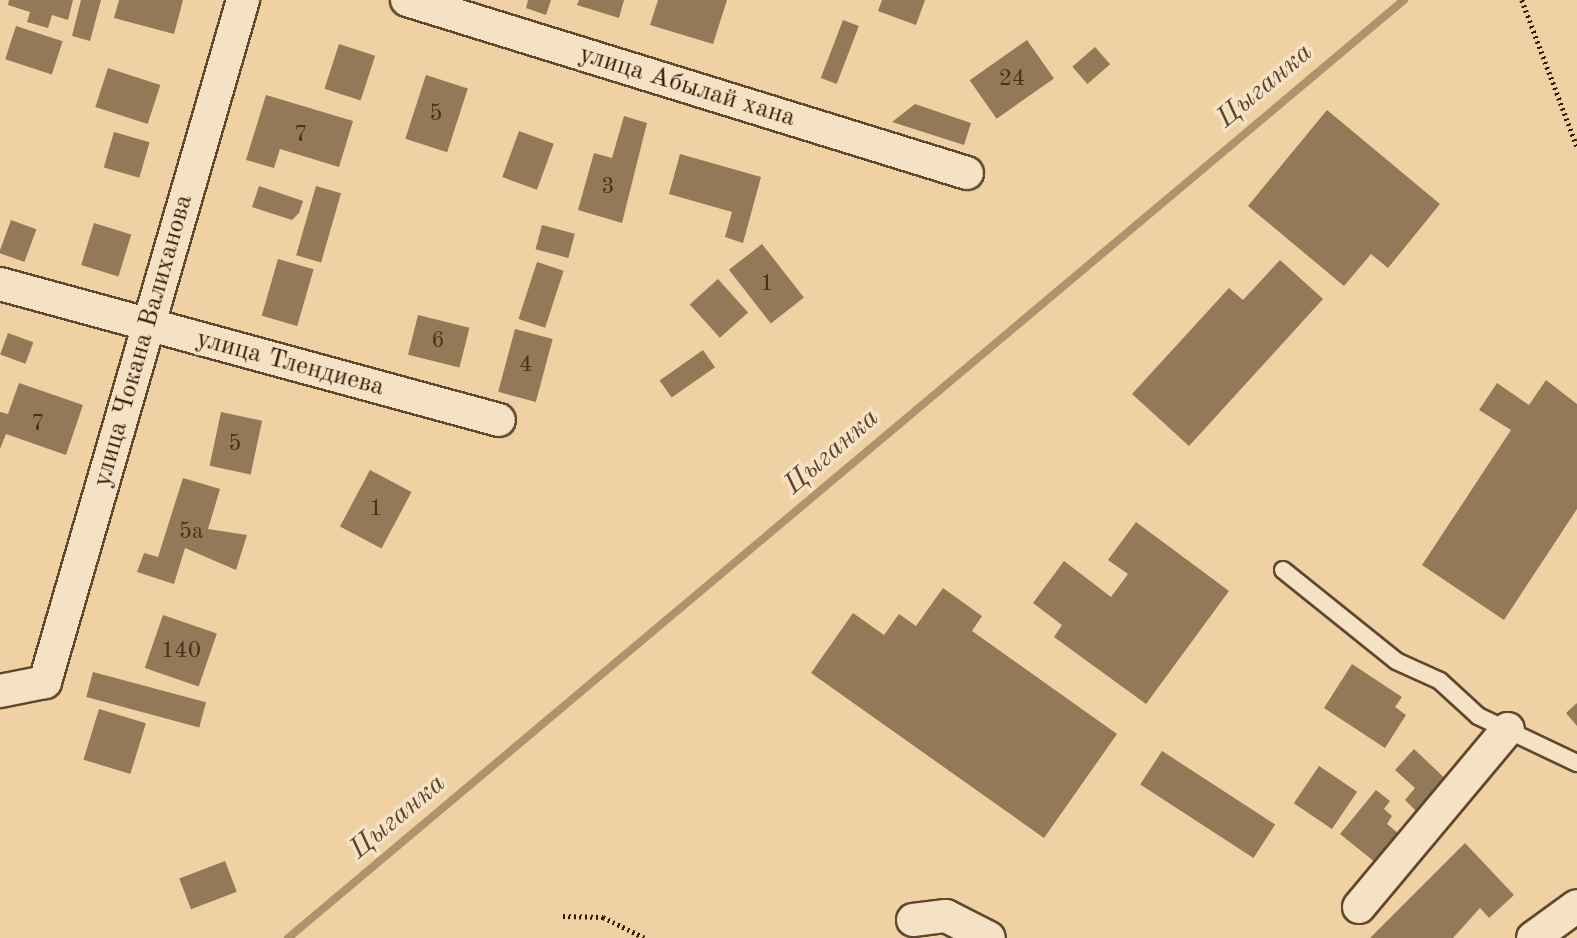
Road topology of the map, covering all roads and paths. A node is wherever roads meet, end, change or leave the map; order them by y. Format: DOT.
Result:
graph roads {
  1 [pos="243,0"];
  2 [pos="407,0"];
  3 [pos="1522,0"];
  4 [pos="1577,146"];
  5 [pos="967,173"];
  6 [pos="0,284"];
  7 [pos="148,326"];
  8 [pos="499,420"];
  9 [pos="1283,570"];
  10 [pos="0,691"];
  11 [pos="1507,729"];
  12 [pos="1577,763"];
  13 [pos="1359,906"];
  14 [pos="1577,906"];
  15 [pos="563,916"];
  16 [pos="913,920"];
  17 [pos="645,938"];
  18 [pos="989,938"];
  19 [pos="1533,938"];
  1 -- 7 [label="street, улица Чокана Валиханова"];
  2 -- 5 [label="street, улица Абылай хана"];
  3 -- 4 [label="path"];
  6 -- 7 [label="street, улица Тлендиева"];
  7 -- 8 [label="street, улица Тлендиева"];
  7 -- 10 [label="street, улица Чокана Валиханова"];
  9 -- 11 [label="lane"];
  11 -- 12 [label="lane"];
  11 -- 13 [label="street"];
  14 -- 19 [label="street"];
  15 -- 17 [label="path"];
  16 -- 18 [label="street"];
}
